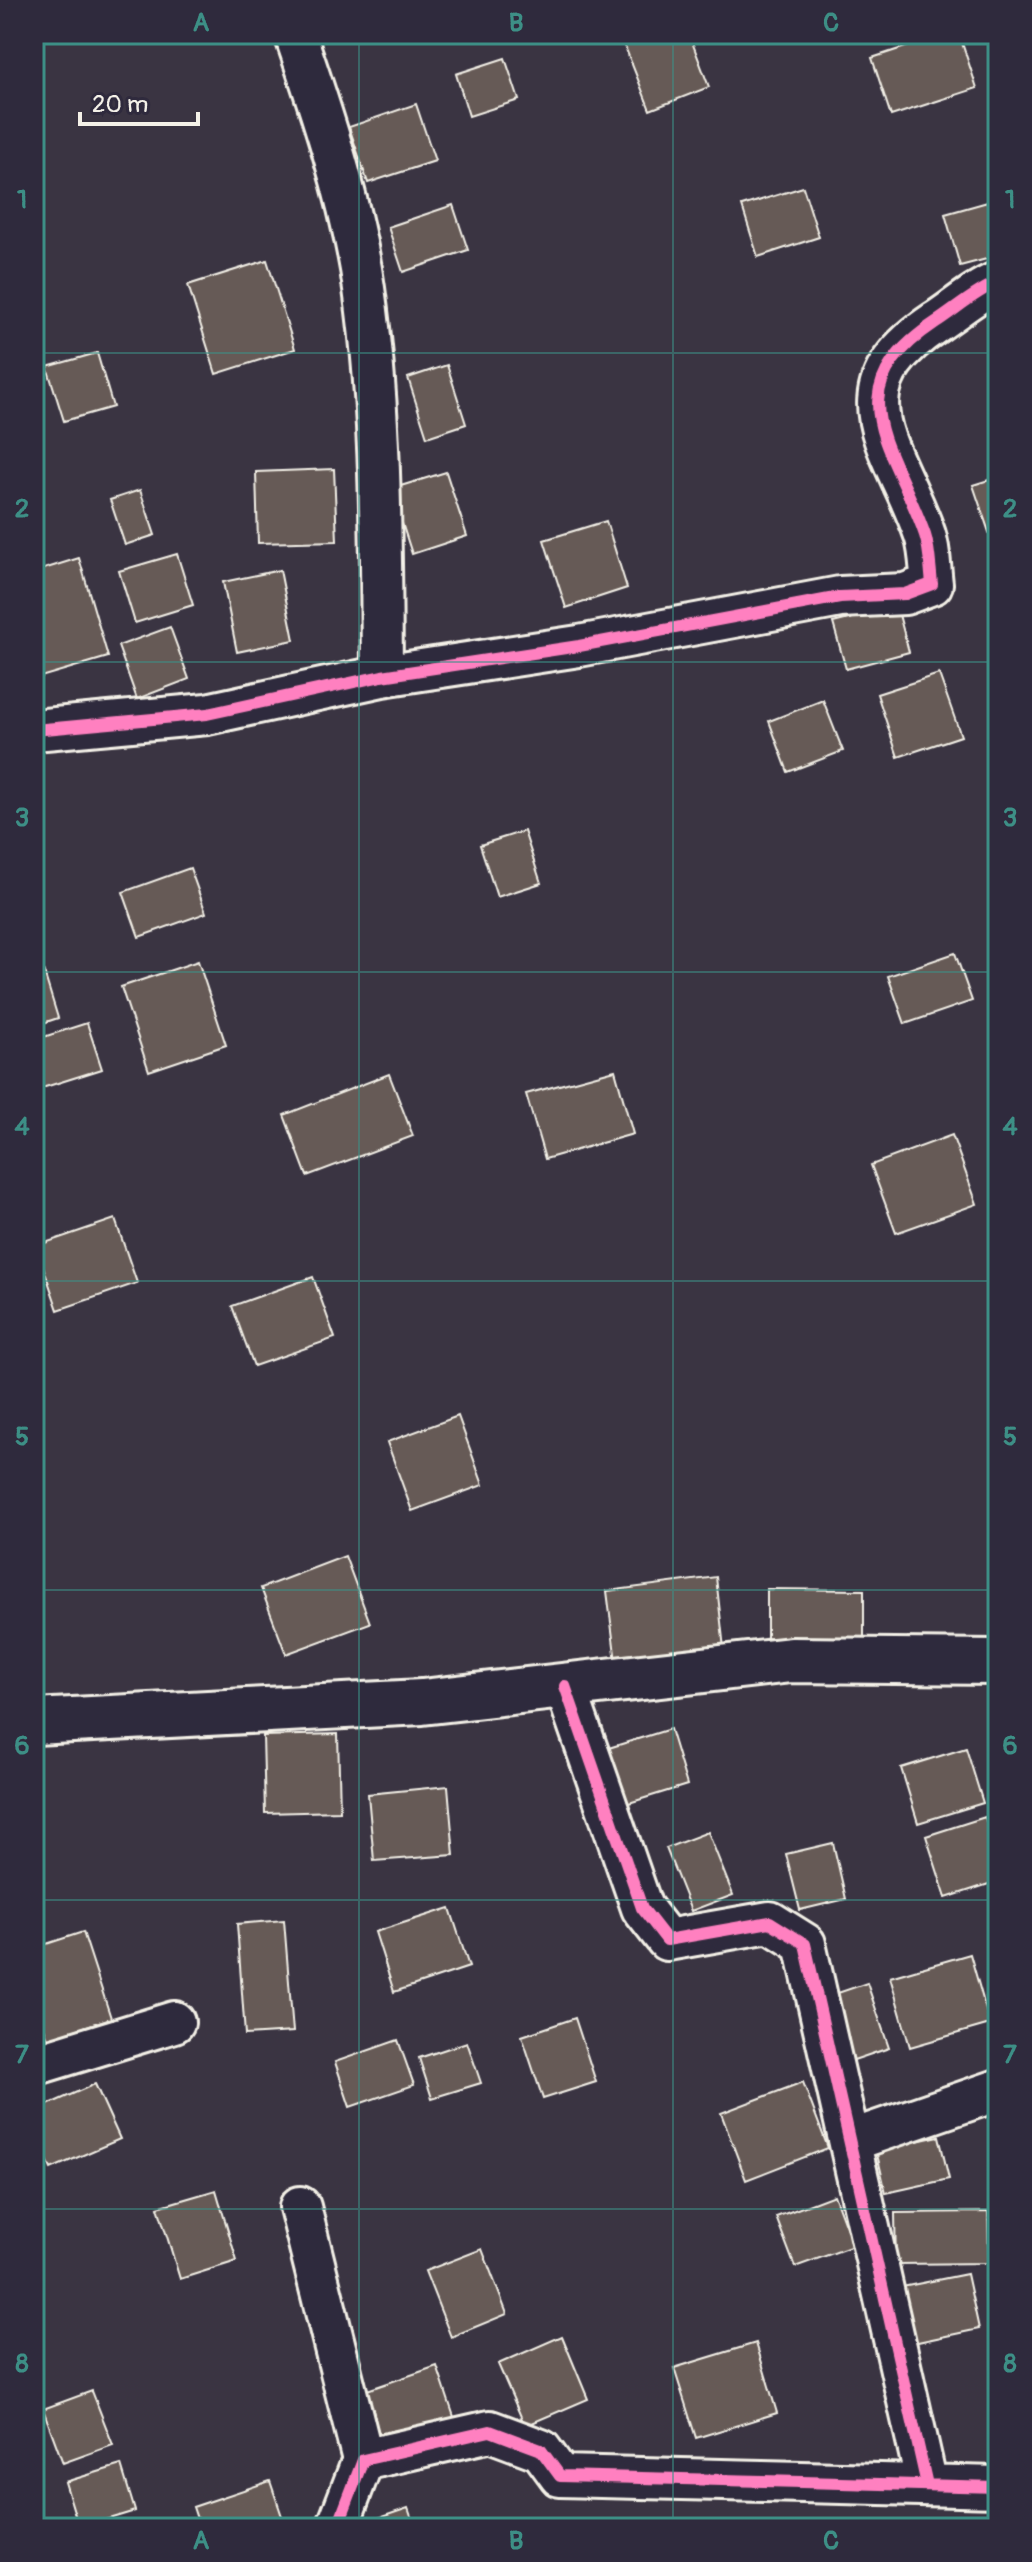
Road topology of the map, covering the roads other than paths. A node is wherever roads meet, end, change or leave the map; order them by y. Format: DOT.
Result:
graph roads {
  1 [pos="295,34"];
  2 [pos="998,282"];
  3 [pos="382,676"];
  4 [pos="34,730"];
  5 [pos="998,1662"];
  6 [pos="565,1686"];
  7 [pos="34,1722"];
  8 [pos="174,2022"];
  9 [pos="34,2065"];
  10 [pos="998,2090"];
  11 [pos="850,2141"];
  12 [pos="300,2207"];
  13 [pos="363,2460"];
  14 [pos="927,2485"];
  15 [pos="998,2487"];
  16 [pos="337,2528"];
  1 -- 3 [label="street"];
  2 -- 3 [label="street"];
  3 -- 4 [label="street"];
  5 -- 6 [label="main road"];
  6 -- 7 [label="main road"];
  6 -- 11 [label="street"];
  8 -- 9 [label="street"];
  10 -- 11 [label="street"];
  11 -- 14 [label="street"];
  12 -- 13 [label="street"];
  13 -- 14 [label="street"];
  13 -- 16 [label="street"];
  14 -- 15 [label="street"];
}
